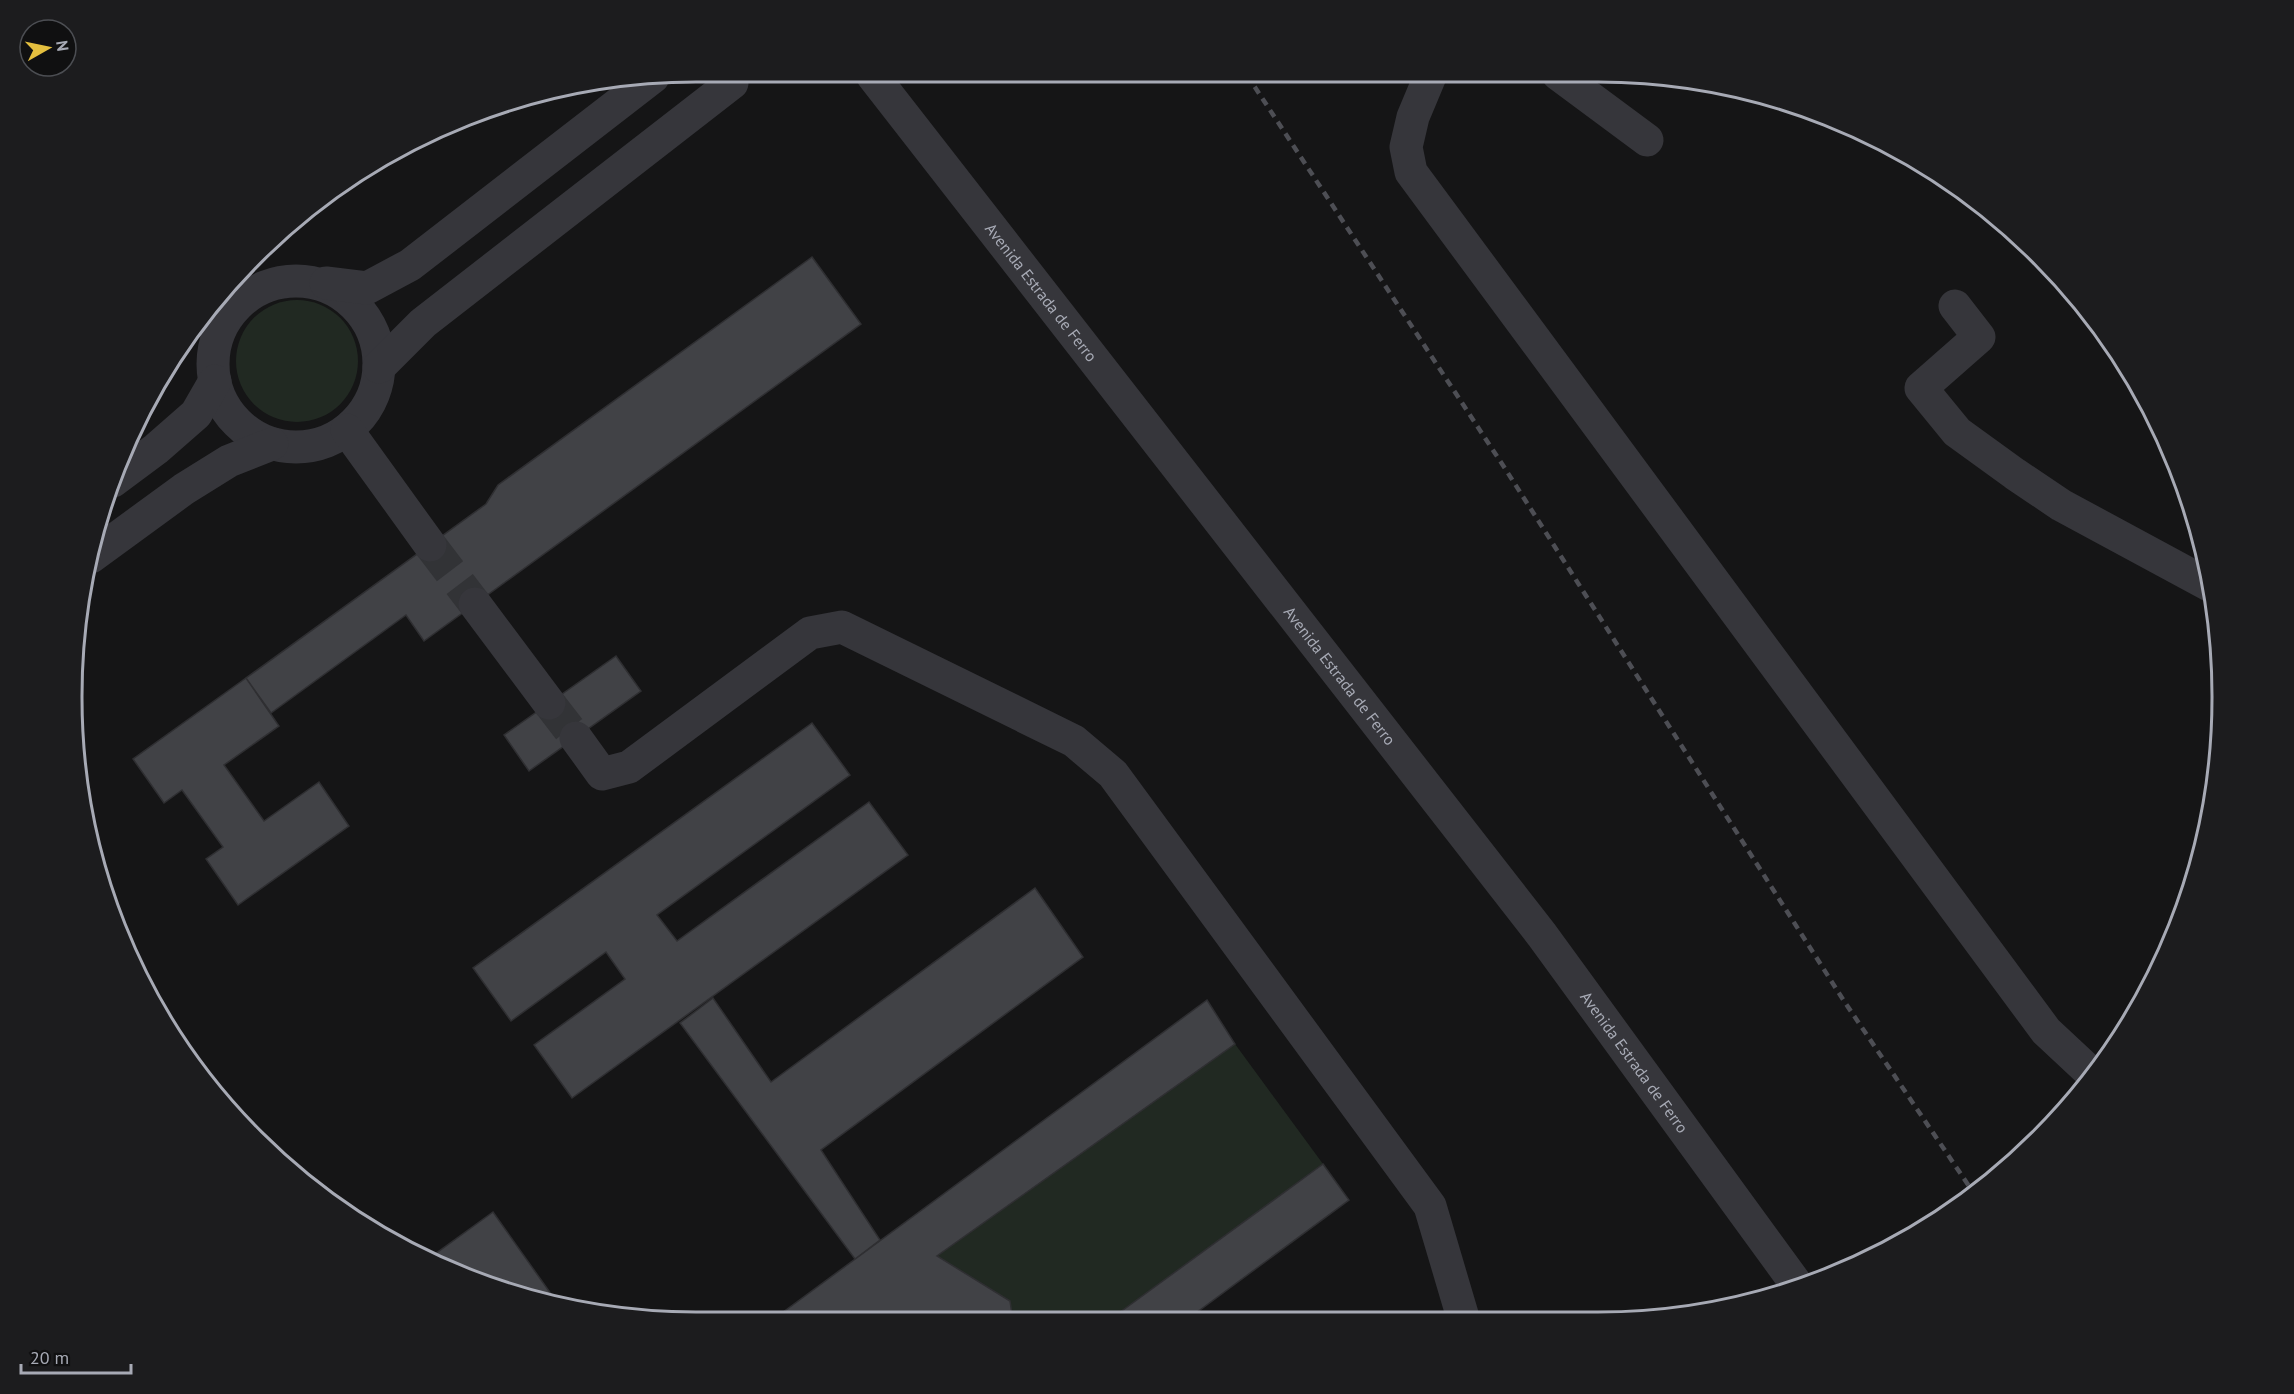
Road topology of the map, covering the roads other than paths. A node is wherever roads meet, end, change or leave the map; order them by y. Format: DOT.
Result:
graph roads {
  1 [pos="731,82"];
  2 [pos="878,82"];
  3 [pos="1428,82"];
  4 [pos="1569,82"];
  5 [pos="642,85"];
  6 [pos="1647,141"];
  7 [pos="310,282"];
  8 [pos="238,291"];
  9 [pos="1955,306"];
  10 [pos="379,367"];
  11 [pos="215,381"];
  12 [pos="347,430"];
  13 [pos="272,444"];
  14 [pos="125,472"];
  15 [pos="430,545"];
  16 [pos="100,550"];
  17 [pos="2200,580"];
  18 [pos="475,604"];
  19 [pos="549,703"];
  20 [pos="576,738"];
  21 [pos="2086,1069"];
  22 [pos="1793,1280"];
  23 [pos="1461,1312"];
  1 -- 10 [label="street"];
  2 -- 22 [label="street, Avenida Estrada de Ferro"];
  3 -- 21 [label="street"];
  4 -- 6 [label="street"];
  5 -- 7 [label="street"];
  7 -- 8 [label="street"];
  7 -- 10 [label="street"];
  8 -- 11 [label="street"];
  9 -- 17 [label="street"];
  10 -- 12 [label="street"];
  11 -- 13 [label="street"];
  11 -- 14 [label="street"];
  12 -- 13 [label="street"];
  12 -- 15 [label="street"];
  13 -- 16 [label="street"];
  18 -- 19 [label="street"];
  20 -- 23 [label="street"];
}
